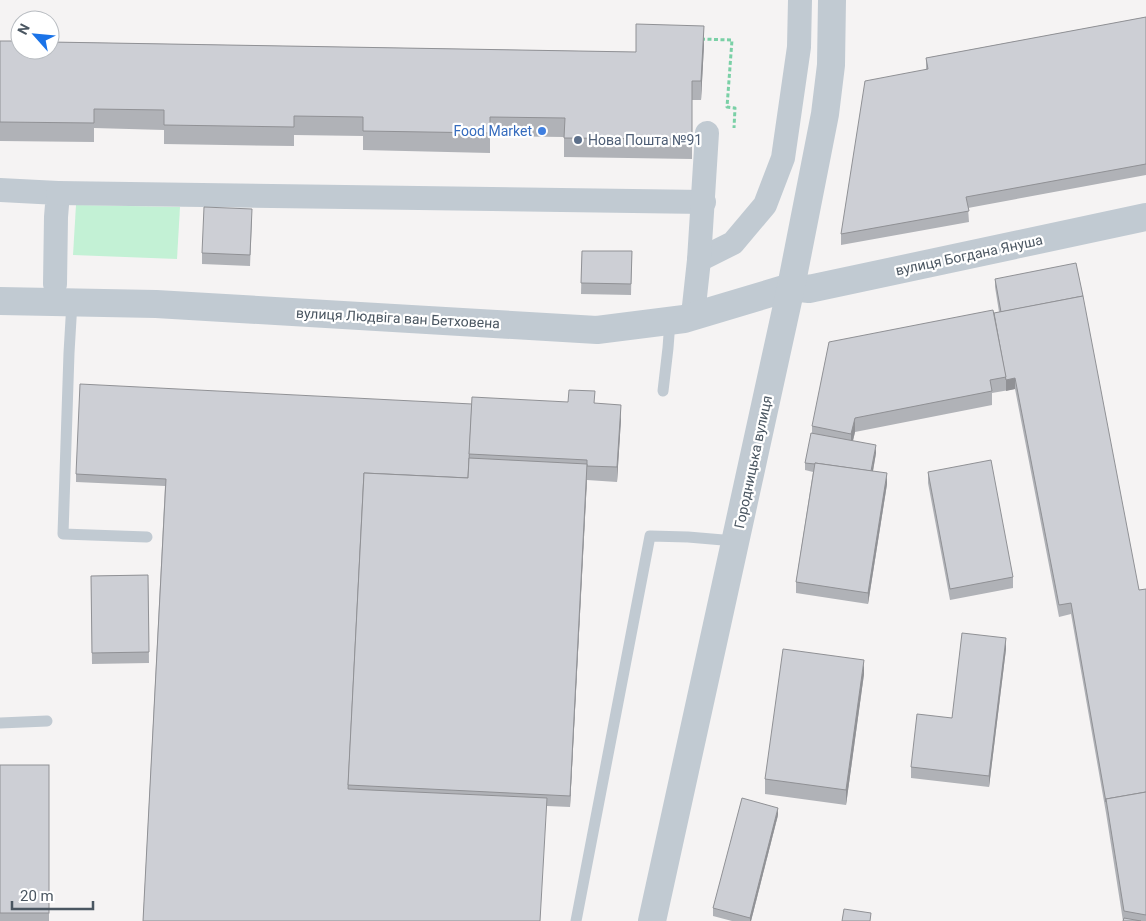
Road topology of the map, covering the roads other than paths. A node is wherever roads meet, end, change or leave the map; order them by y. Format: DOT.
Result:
graph roads {
  1 [pos="800,0"];
  2 [pos="832,0"];
  3 [pos="707,133"];
  4 [pos="0,190"];
  5 [pos="58,193"];
  6 [pos="704,202"];
  7 [pos="1146,217"];
  8 [pos="699,260"];
  9 [pos="791,287"];
  10 [pos="64,293"];
  11 [pos="0,301"];
  12 [pos="682,318"];
  13 [pos="663,391"];
  14 [pos="147,536"];
  15 [pos="735,541"];
  16 [pos="47,721"];
  17 [pos="0,723"];
  18 [pos="576,921"];
  19 [pos="652,921"];
  1 -- 8 [label="street"];
  2 -- 9 [label="street, Городницька вулиця"];
  3 -- 6 [label="street"];
  4 -- 5 [label="street"];
  5 -- 6 [label="street"];
  5 -- 10 [label="street"];
  6 -- 8 [label="street"];
  7 -- 9 [label="street, вулиця Богдана Януша"];
  8 -- 12 [label="street"];
  9 -- 12 [label="street, вулиця Людвіга ван Бетховена"];
  9 -- 15 [label="street, Городницька вулиця"];
  10 -- 11 [label="street, вулиця Людвіга ван Бетховена"];
  10 -- 12 [label="street, вулиця Людвіга ван Бетховена"];
  10 -- 14 [label="lane"];
  12 -- 13 [label="lane"];
  15 -- 18 [label="lane"];
  15 -- 19 [label="street, Городницька вулиця"];
  16 -- 17 [label="lane"];
}
